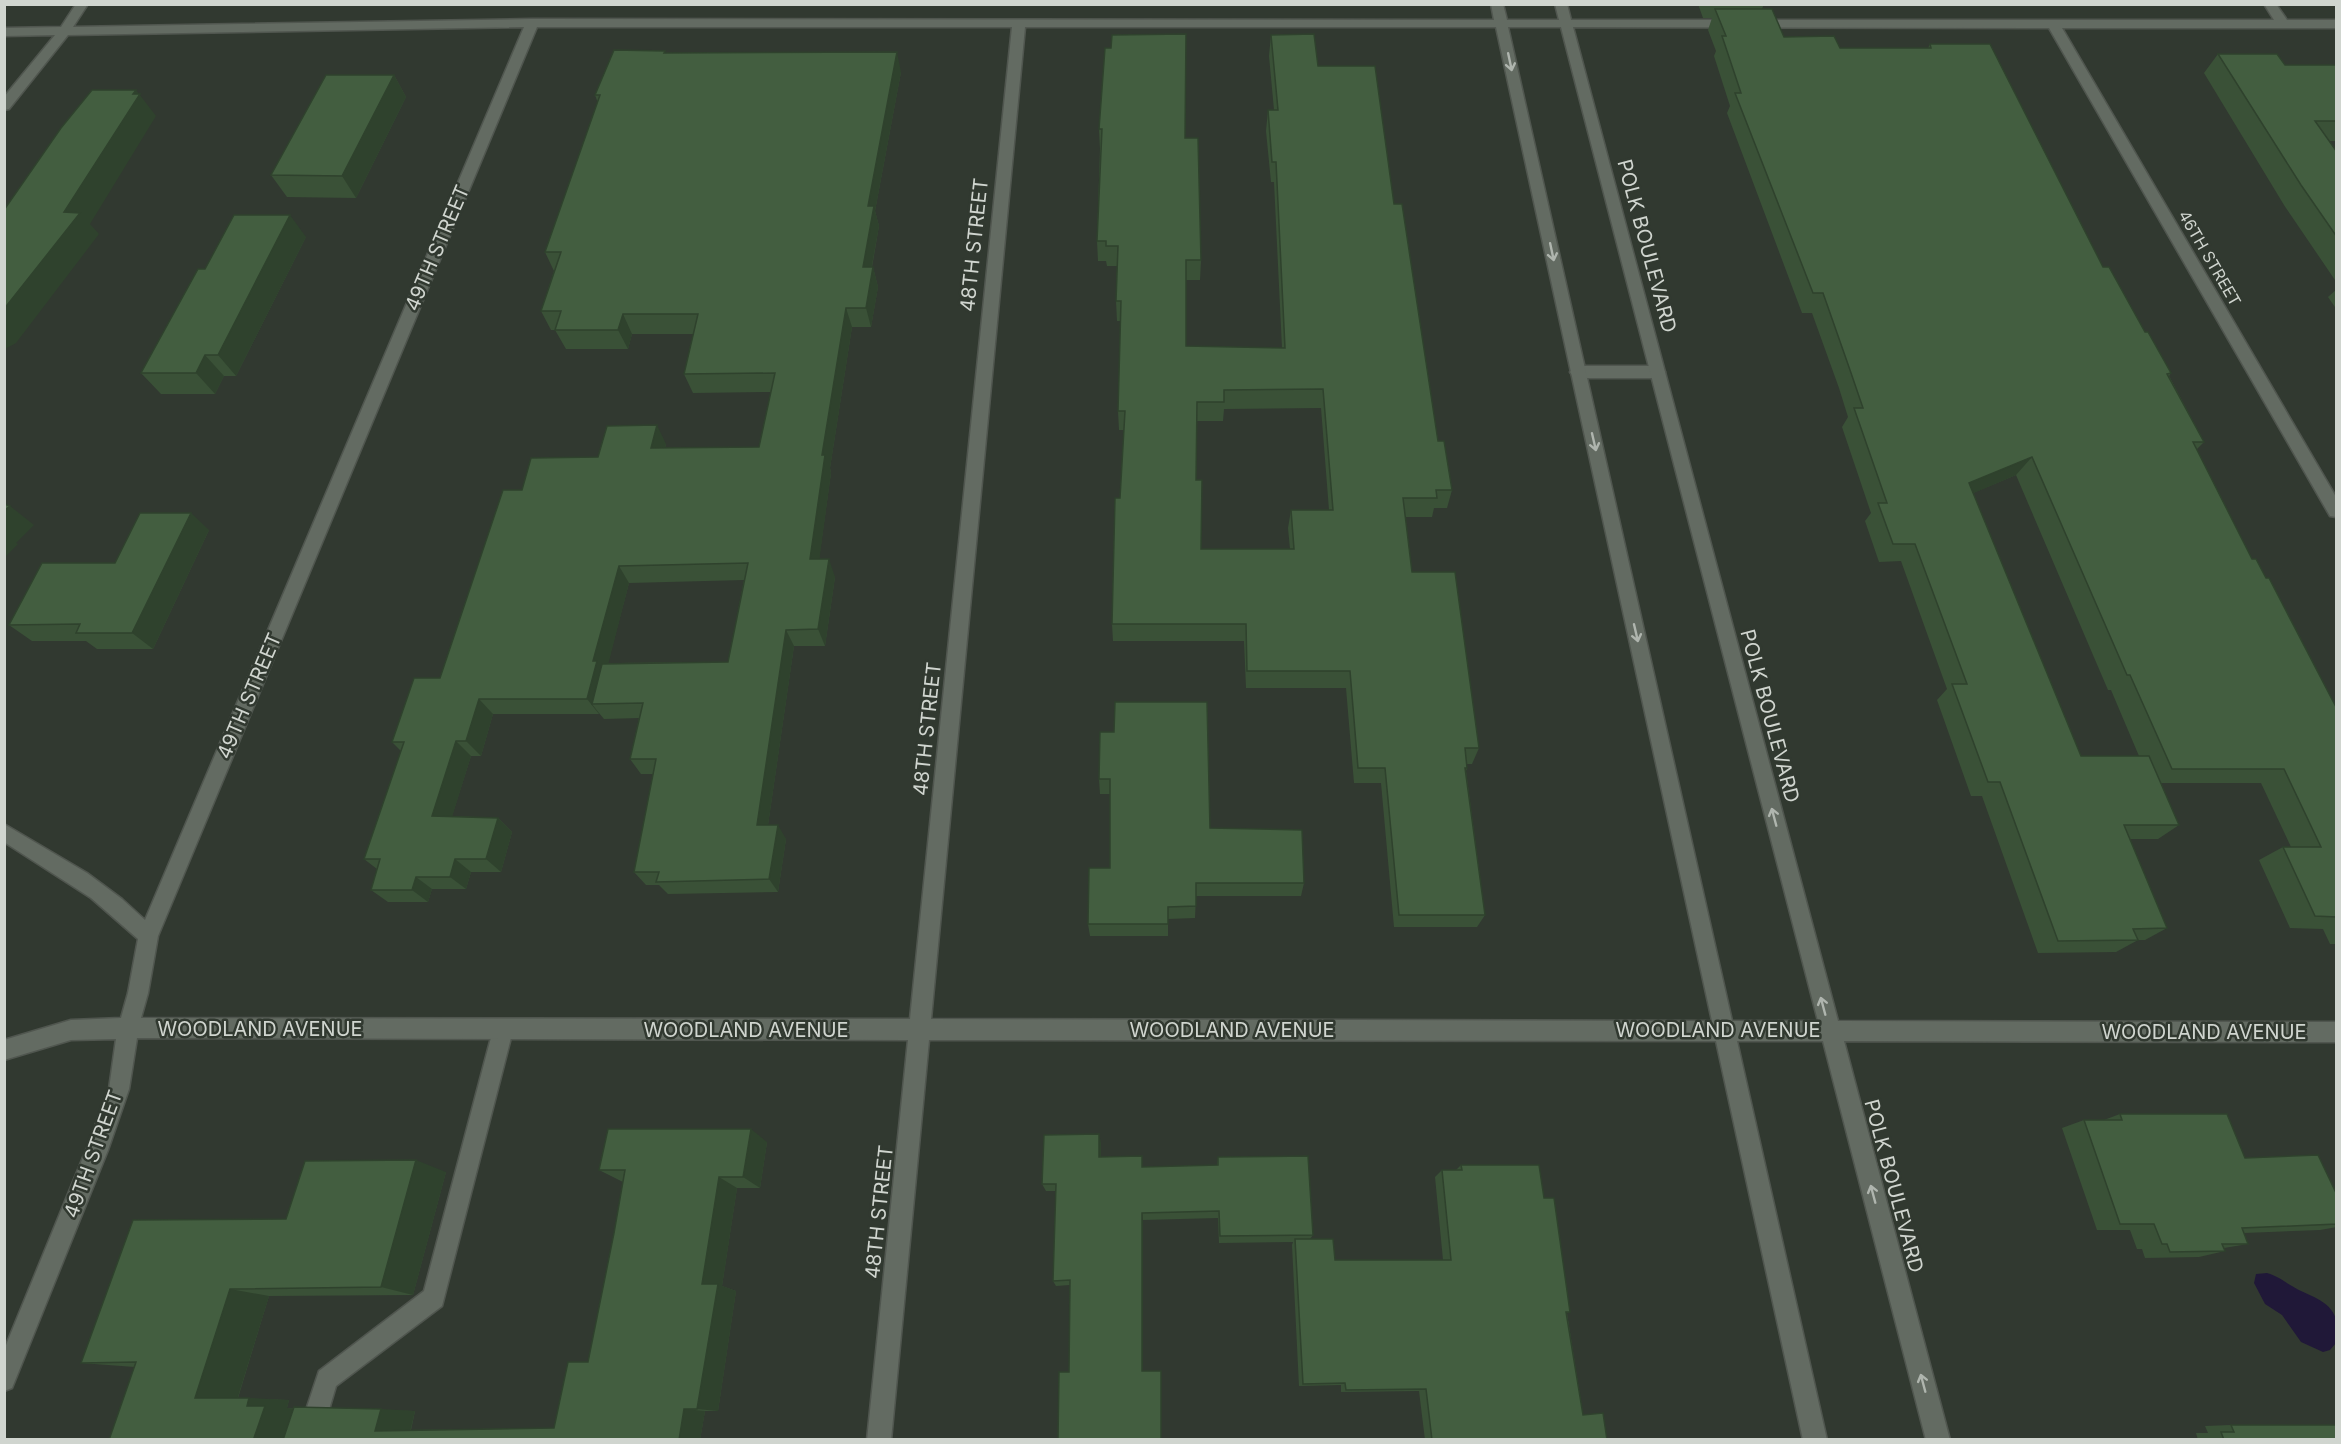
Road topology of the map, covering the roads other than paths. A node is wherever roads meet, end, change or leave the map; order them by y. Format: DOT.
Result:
graph roads {
  1 [pos="82,4"];
  2 [pos="1497,4"];
  3 [pos="1561,4"];
  4 [pos="2270,4"];
  5 [pos="1019,22"];
  6 [pos="532,23"];
  7 [pos="1565,23"];
  8 [pos="2053,23"];
  9 [pos="1502,24"];
  10 [pos="2283,24"];
  11 [pos="2337,24"];
  12 [pos="65,30"];
  13 [pos="4,32"];
  14 [pos="4,106"];
  15 [pos="1578,372"];
  16 [pos="1657,372"];
  17 [pos="2337,511"];
  18 [pos="4,832"];
  19 [pos="148,936"];
  20 [pos="128,1028"];
  21 [pos="503,1030"];
  22 [pos="919,1030"];
  23 [pos="1724,1030"];
  24 [pos="1829,1030"];
  25 [pos="2337,1032"];
  26 [pos="4,1050"];
  27 [pos="4,1380"];
  28 [pos="308,1440"];
  29 [pos="879,1440"];
  30 [pos="1815,1440"];
  31 [pos="1938,1440"];
  1 -- 12 [label="street"];
  2 -- 9 [label="street"];
  3 -- 7 [label="street, POLK BOULEVARD"];
  4 -- 10 [label="street"];
  5 -- 6 [label="street"];
  5 -- 9 [label="street"];
  5 -- 22 [label="street, 48TH STREET"];
  6 -- 12 [label="street"];
  6 -- 19 [label="street, 49TH STREET"];
  7 -- 8 [label="street"];
  7 -- 9 [label="street"];
  7 -- 16 [label="street, POLK BOULEVARD"];
  8 -- 10 [label="street"];
  8 -- 17 [label="street, 46TH STREET"];
  9 -- 15 [label="street, one-way"];
  10 -- 11 [label="street"];
  12 -- 13 [label="street"];
  12 -- 14 [label="street"];
  15 -- 16 [label="street"];
  15 -- 23 [label="street, one-way"];
  24 -- 16 [label="street, POLK BOULEVARD, one-way"];
  18 -- 19 [label="street"];
  19 -- 20 [label="street, 49TH STREET"];
  20 -- 21 [label="street, WOODLAND AVENUE"];
  20 -- 26 [label="street, WOODLAND AVENUE"];
  20 -- 27 [label="street, 49TH STREET"];
  21 -- 22 [label="street, WOODLAND AVENUE"];
  21 -- 28 [label="street"];
  22 -- 23 [label="street, WOODLAND AVENUE"];
  22 -- 29 [label="street, 48TH STREET"];
  23 -- 24 [label="street, WOODLAND AVENUE"];
  23 -- 30 [label="street"];
  24 -- 25 [label="street, WOODLAND AVENUE"];
  31 -- 24 [label="street, POLK BOULEVARD, one-way"];
}
